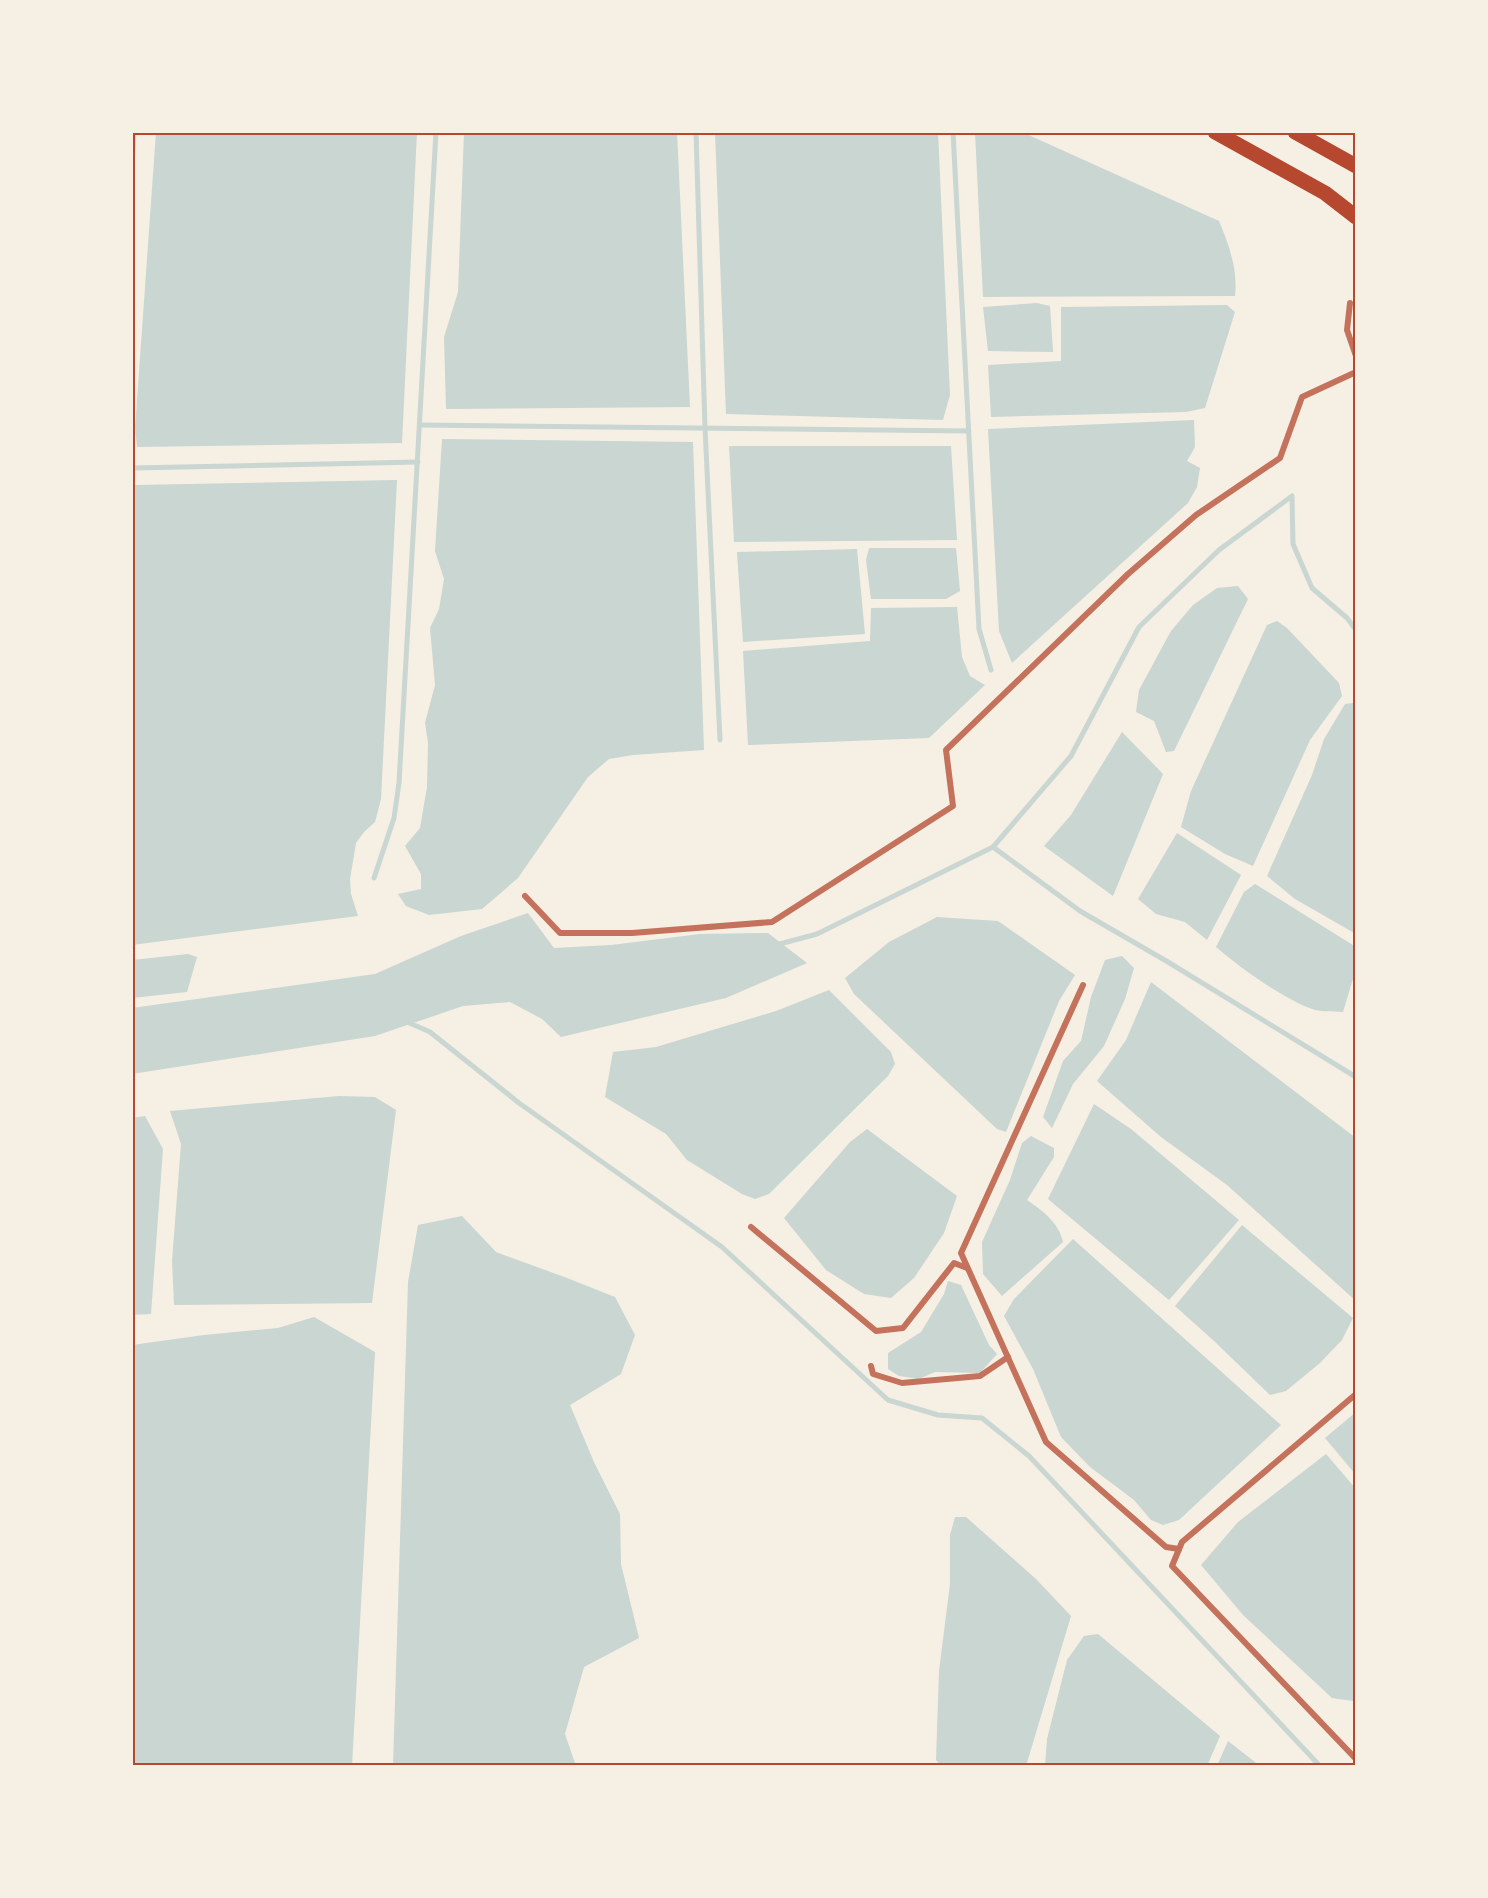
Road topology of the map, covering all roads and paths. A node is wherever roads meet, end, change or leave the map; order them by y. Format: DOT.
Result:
graph roads {
  1 [pos="1215,132"];
  2 [pos="1295,132"];
  3 [pos="1356,166"];
  4 [pos="1356,217"];
  5 [pos="1350,303"];
  6 [pos="1356,356"];
  7 [pos="1356,372"];
  8 [pos="525,896"];
  9 [pos="1083,985"];
  10 [pos="751,1227"];
  11 [pos="967,1268"];
  12 [pos="1008,1357"];
  13 [pos="871,1366"];
  14 [pos="1356,1394"];
  15 [pos="1179,1549"];
  16 [pos="1356,1759"];
  1 -- 4 [label="main road"];
  2 -- 3 [label="main road"];
  5 -- 6 [label="street"];
  7 -- 8 [label="street"];
  9 -- 11 [label="street"];
  10 -- 11 [label="street"];
  11 -- 12 [label="street"];
  12 -- 13 [label="street"];
  12 -- 15 [label="street"];
  14 -- 15 [label="street"];
  15 -- 16 [label="street"];
}
